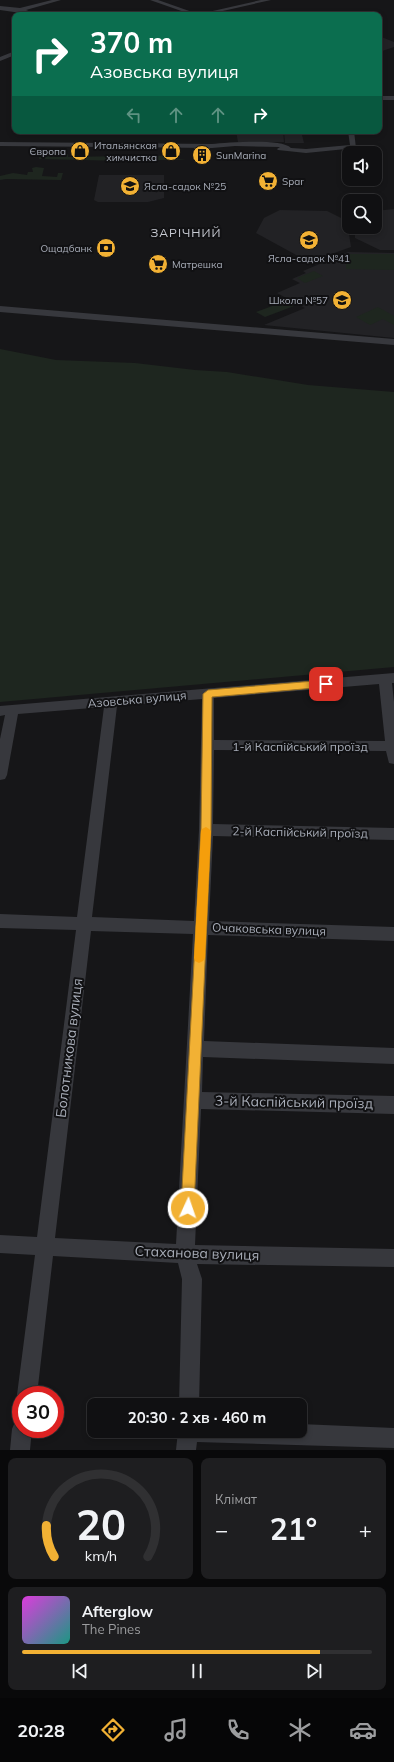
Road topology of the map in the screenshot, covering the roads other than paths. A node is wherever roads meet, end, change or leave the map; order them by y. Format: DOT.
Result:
graph roads {
  1 [pos="58,0"];
  2 [pos="153,0"];
  3 [pos="268,0"];
  4 [pos="217,4"];
  5 [pos="0,8"];
  6 [pos="20,10"];
  7 [pos="26,12"];
  8 [pos="186,12"];
  9 [pos="196,12"];
  10 [pos="212,12"];
  11 [pos="12,54"];
  12 [pos="0,59"];
  13 [pos="382,98"];
  14 [pos="394,98"];
  15 [pos="352,134"];
  16 [pos="0,144"];
  17 [pos="0,309"];
  18 [pos="394,342"];
  19 [pos="389,678"];
  20 [pos="208,694"];
  21 [pos="111,701"];
  22 [pos="6,711"];
  23 [pos="207,745"];
  24 [pos="393,752"];
  25 [pos="0,775"];
  26 [pos="206,830"];
  27 [pos="394,834"];
  28 [pos="0,921"];
  29 [pos="83,924"];
  30 [pos="200,927"];
  31 [pos="394,934"];
  32 [pos="196,1049"];
  33 [pos="394,1056"];
  34 [pos="193,1100"];
  35 [pos="394,1105"];
  36 [pos="0,1244"];
  37 [pos="46,1247"];
  38 [pos="185,1254"];
  39 [pos="394,1258"];
  40 [pos="28,1386"];
  41 [pos="189,1398"];
  42 [pos="307,1435"];
  43 [pos="21,1438"];
  44 [pos="187,1438"];
  45 [pos="394,1438"];
  46 [pos="20,1450"];
  47 [pos="186,1450"];
  1 -- 6 [label="street"];
  2 -- 8 [label="street"];
  3 -- 10 [label="street"];
  4 -- 9 [label="street"];
  5 -- 6 [label="street"];
  6 -- 7 [label="street"];
  11 -- 12 [label="street"];
  13 -- 14 [label="street"];
  15 -- 16 [label="street"];
  17 -- 18 [label="street"];
  19 -- 20 [label="street, Азовська вулиця"];
  19 -- 24 [label="street"];
  20 -- 21 [label="street, Азовська вулиця"];
  20 -- 23 [label="street"];
  21 -- 22 [label="street, Азовська вулиця"];
  21 -- 29 [label="street, Болотникова вулиця"];
  22 -- 25 [label="street"];
  23 -- 24 [label="street, 1-й Каспійський проїзд"];
  23 -- 26 [label="street"];
  26 -- 27 [label="street, 2-й Каспійський проїзд"];
  26 -- 30 [label="street"];
  28 -- 29 [label="street, Очаковська вулиця"];
  29 -- 30 [label="street, Очаковська вулиця"];
  29 -- 37 [label="street, Болотникова вулиця"];
  30 -- 31 [label="street, Очаковська вулиця"];
  30 -- 32 [label="street"];
  32 -- 33 [label="street"];
  32 -- 34 [label="street"];
  34 -- 35 [label="street, 3-й Каспійський проїзд"];
  34 -- 38 [label="street"];
  36 -- 37 [label="street, Стаханова вулиця"];
  37 -- 38 [label="street, Стаханова вулиця"];
  37 -- 40 [label="street, Болотникова вулиця"];
  38 -- 39 [label="street, Стаханова вулиця"];
  38 -- 41 [label="street"];
  42 -- 45 [label="street"];
  43 -- 46 [label="street"];
  44 -- 47 [label="street"];
}
